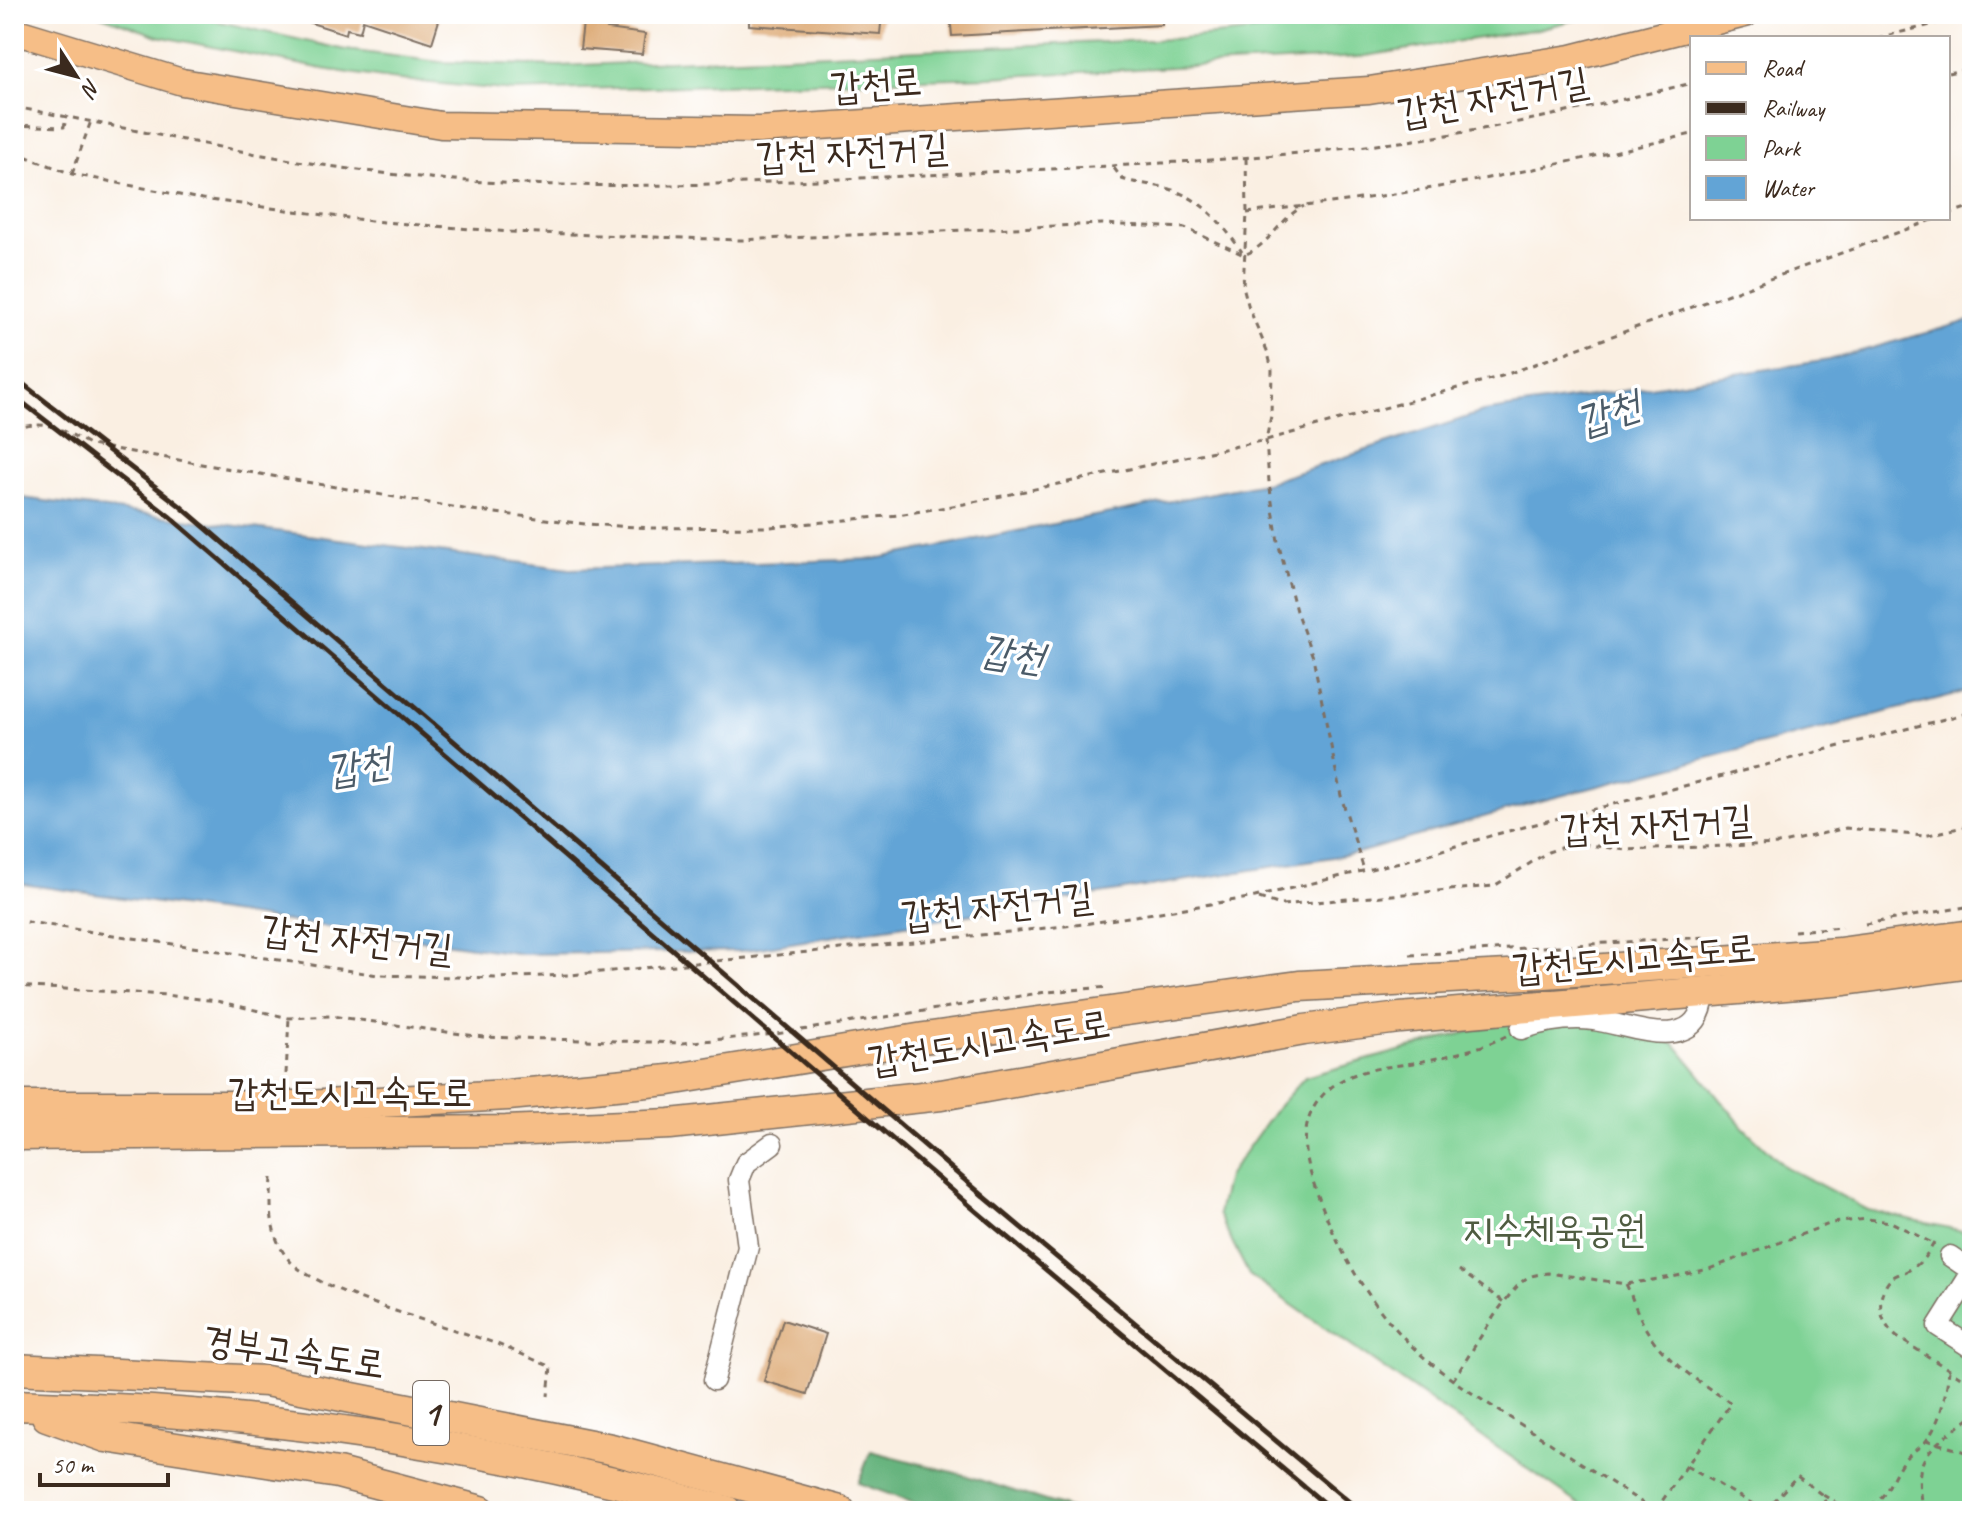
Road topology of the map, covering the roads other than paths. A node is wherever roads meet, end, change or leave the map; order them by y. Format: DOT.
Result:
graph roads {
  1 [pos="1745,14"];
  2 [pos="14,31"];
  3 [pos="1972,935"];
  4 [pos="1972,963"];
  5 [pos="1704,993"];
  6 [pos="1521,1029"];
  7 [pos="14,1106"];
  8 [pos="14,1135"];
  9 [pos="772,1144"];
  10 [pos="1942,1250"];
  11 [pos="1972,1272"];
  12 [pos="1972,1348"];
  13 [pos="14,1369"];
  14 [pos="714,1380"];
  15 [pos="14,1405"];
  16 [pos="481,1511"];
  17 [pos="726,1511"];
  18 [pos="840,1511"];
  1 -- 2 [label="main road, 갑천로"];
  3 -- 7 [label="highway, 갑천도시고속도로"];
  4 -- 5 [label="highway, 갑천도시고속도로"];
  5 -- 6 [label="lane"];
  5 -- 8 [label="highway, 갑천도시고속도로"];
  9 -- 14 [label="lane"];
  10 -- 11 [label="lane"];
  11 -- 12 [label="lane"];
  13 -- 18 [label="highway, 경부고속도로 / 1"];
  15 -- 16 [label="highway"];
  15 -- 17 [label="highway, 경부고속도로 / 1"];
}
